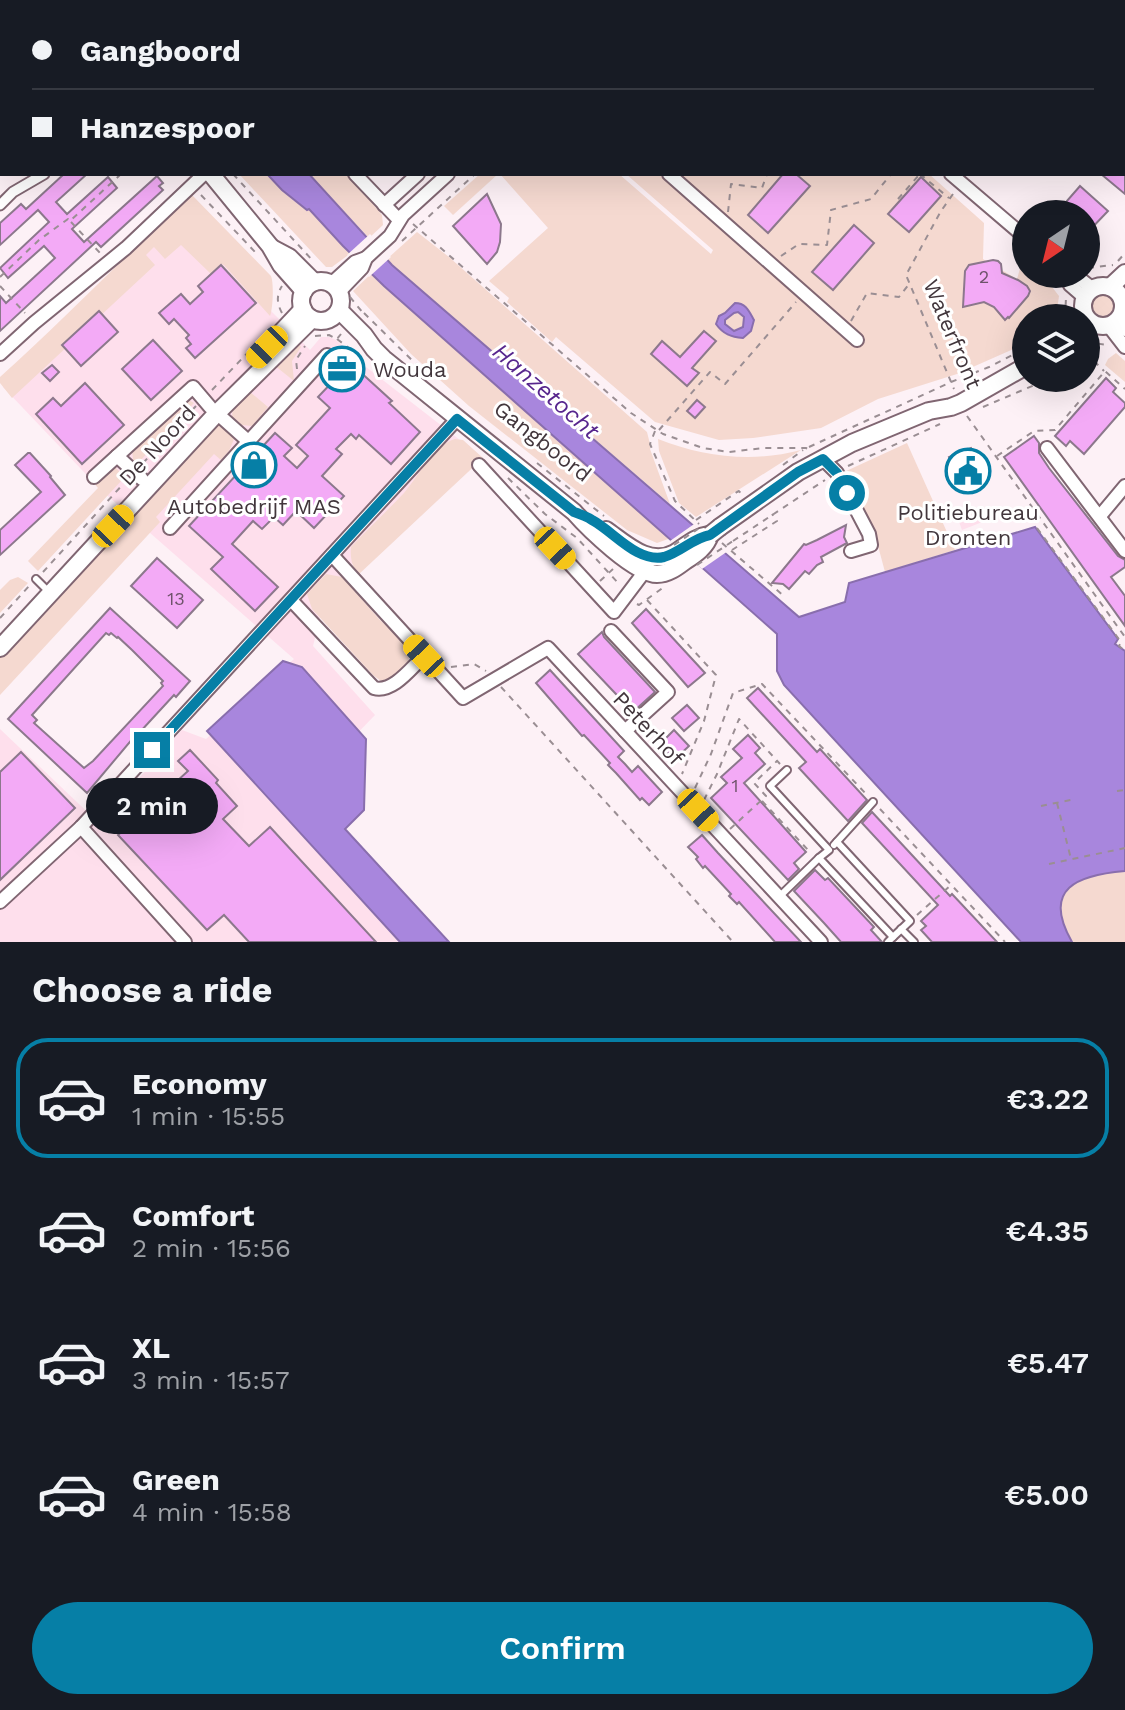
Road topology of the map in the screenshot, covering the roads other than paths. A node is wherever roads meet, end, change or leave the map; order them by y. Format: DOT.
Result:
graph roads {
  1 [pos="41,176"];
  2 [pos="184,176"];
  3 [pos="202,176"];
  4 [pos="212,176"];
  5 [pos="357,176"];
  6 [pos="416,176"];
  7 [pos="446,176"];
  8 [pos="671,176"];
  9 [pos="953,176"];
  10 [pos="192,185"];
  11 [pos="0,205"];
  12 [pos="384,205"];
  13 [pos="401,218"];
  14 [pos="1012,226"];
  15 [pos="1125,273"];
  16 [pos="312,280"];
  17 [pos="340,283"];
  18 [pos="1073,288"];
  19 [pos="1119,292"];
  20 [pos="1087,304"];
  21 [pos="1099,304"];
  22 [pos="307,314"];
  23 [pos="335,314"];
  24 [pos="1100,316"];
  25 [pos="1100,319"];
  26 [pos="857,340"];
  27 [pos="1125,347"];
  28 [pos="0,354"];
  29 [pos="327,355"];
  30 [pos="1012,373"];
  31 [pos="214,410"];
  32 [pos="457,419"];
  33 [pos="248,441"];
  34 [pos="1047,448"];
  35 [pos="117,456"];
  36 [pos="823,459"];
  37 [pos="479,465"];
  38 [pos="94,477"];
  39 [pos="142,479"];
  40 [pos="1125,486"];
  41 [pos="1100,516"];
  42 [pos="170,528"];
  43 [pos="851,551"];
  44 [pos="1125,551"];
  45 [pos="332,555"];
  46 [pos="672,557"];
  47 [pos="43,586"];
  48 [pos="291,600"];
  49 [pos="611,631"];
  50 [pos="0,633"];
  51 [pos="0,648"];
  52 [pos="424,656"];
  53 [pos="625,731"];
  54 [pos="787,770"];
  55 [pos="873,802"];
  56 [pos="81,827"];
  57 [pos="837,842"];
  58 [pos="829,850"];
  59 [pos="818,859"];
  60 [pos="779,897"];
  61 [pos="0,902"];
  62 [pos="901,929"];
  63 [pos="890,940"];
  64 [pos="185,942"];
  65 [pos="821,942"];
  66 [pos="914,942"];
  1 -- 11 [label="street"];
  2 -- 10 [label="street"];
  3 -- 10 [label="street"];
  4 -- 16 [label="main road"];
  5 -- 12 [label="street"];
  6 -- 12 [label="street"];
  7 -- 13 [label="street"];
  8 -- 26 [label="street"];
  9 -- 14 [label="street"];
  10 -- 28 [label="street"];
  12 -- 13 [label="street"];
  13 -- 17 [label="street"];
  15 -- 19 [label="main road"];
  16 -- 17 [label="main road"];
  16 -- 22 [label="main road"];
  17 -- 23 [label="main road"];
  18 -- 20 [label="street"];
  19 -- 21 [label="main road"];
  19 -- 24 [label="main road"];
  22 -- 23 [label="main road"];
  22 -- 31 [label="main road, De Noord"];
  23 -- 32 [label="main road, Gangboord"];
  25 -- 27 [label="street"];
  29 -- 33 [label="street"];
  30 -- 36 [label="main road"];
  31 -- 33 [label="street, De Noord"];
  31 -- 35 [label="street, De Noord"];
  31 -- 39 [label="main road, De Noord"];
  31 -- 47 [label="main road, De Noord"];
  32 -- 45 [label="street"];
  32 -- 46 [label="main road, Gangboord"];
  33 -- 42 [label="street"];
  34 -- 41 [label="street"];
  35 -- 38 [label="street, De Noord"];
  35 -- 39 [label="street, De Noord"];
  36 -- 43 [label="street"];
  36 -- 46 [label="main road"];
  37 -- 46 [label="street"];
  39 -- 47 [label="main road, De Noord"];
  40 -- 41 [label="street"];
  41 -- 44 [label="street"];
  45 -- 48 [label="street"];
  45 -- 52 [label="street"];
  47 -- 50 [label="main road, De Noord"];
  47 -- 51 [label="main road, De Noord"];
  48 -- 52 [label="street"];
  48 -- 56 [label="street"];
  49 -- 53 [label="street"];
  52 -- 53 [label="street, Peterhof"];
  53 -- 60 [label="street, Peterhof"];
  54 -- 58 [label="lane"];
  55 -- 57 [label="lane"];
  56 -- 61 [label="street"];
  56 -- 64 [label="street"];
  57 -- 58 [label="lane"];
  57 -- 62 [label="lane"];
  58 -- 59 [label="lane"];
  59 -- 60 [label="lane"];
  59 -- 63 [label="lane"];
  60 -- 65 [label="street, Peterhof"];
  62 -- 63 [label="lane"];
  62 -- 66 [label="lane"];
}
